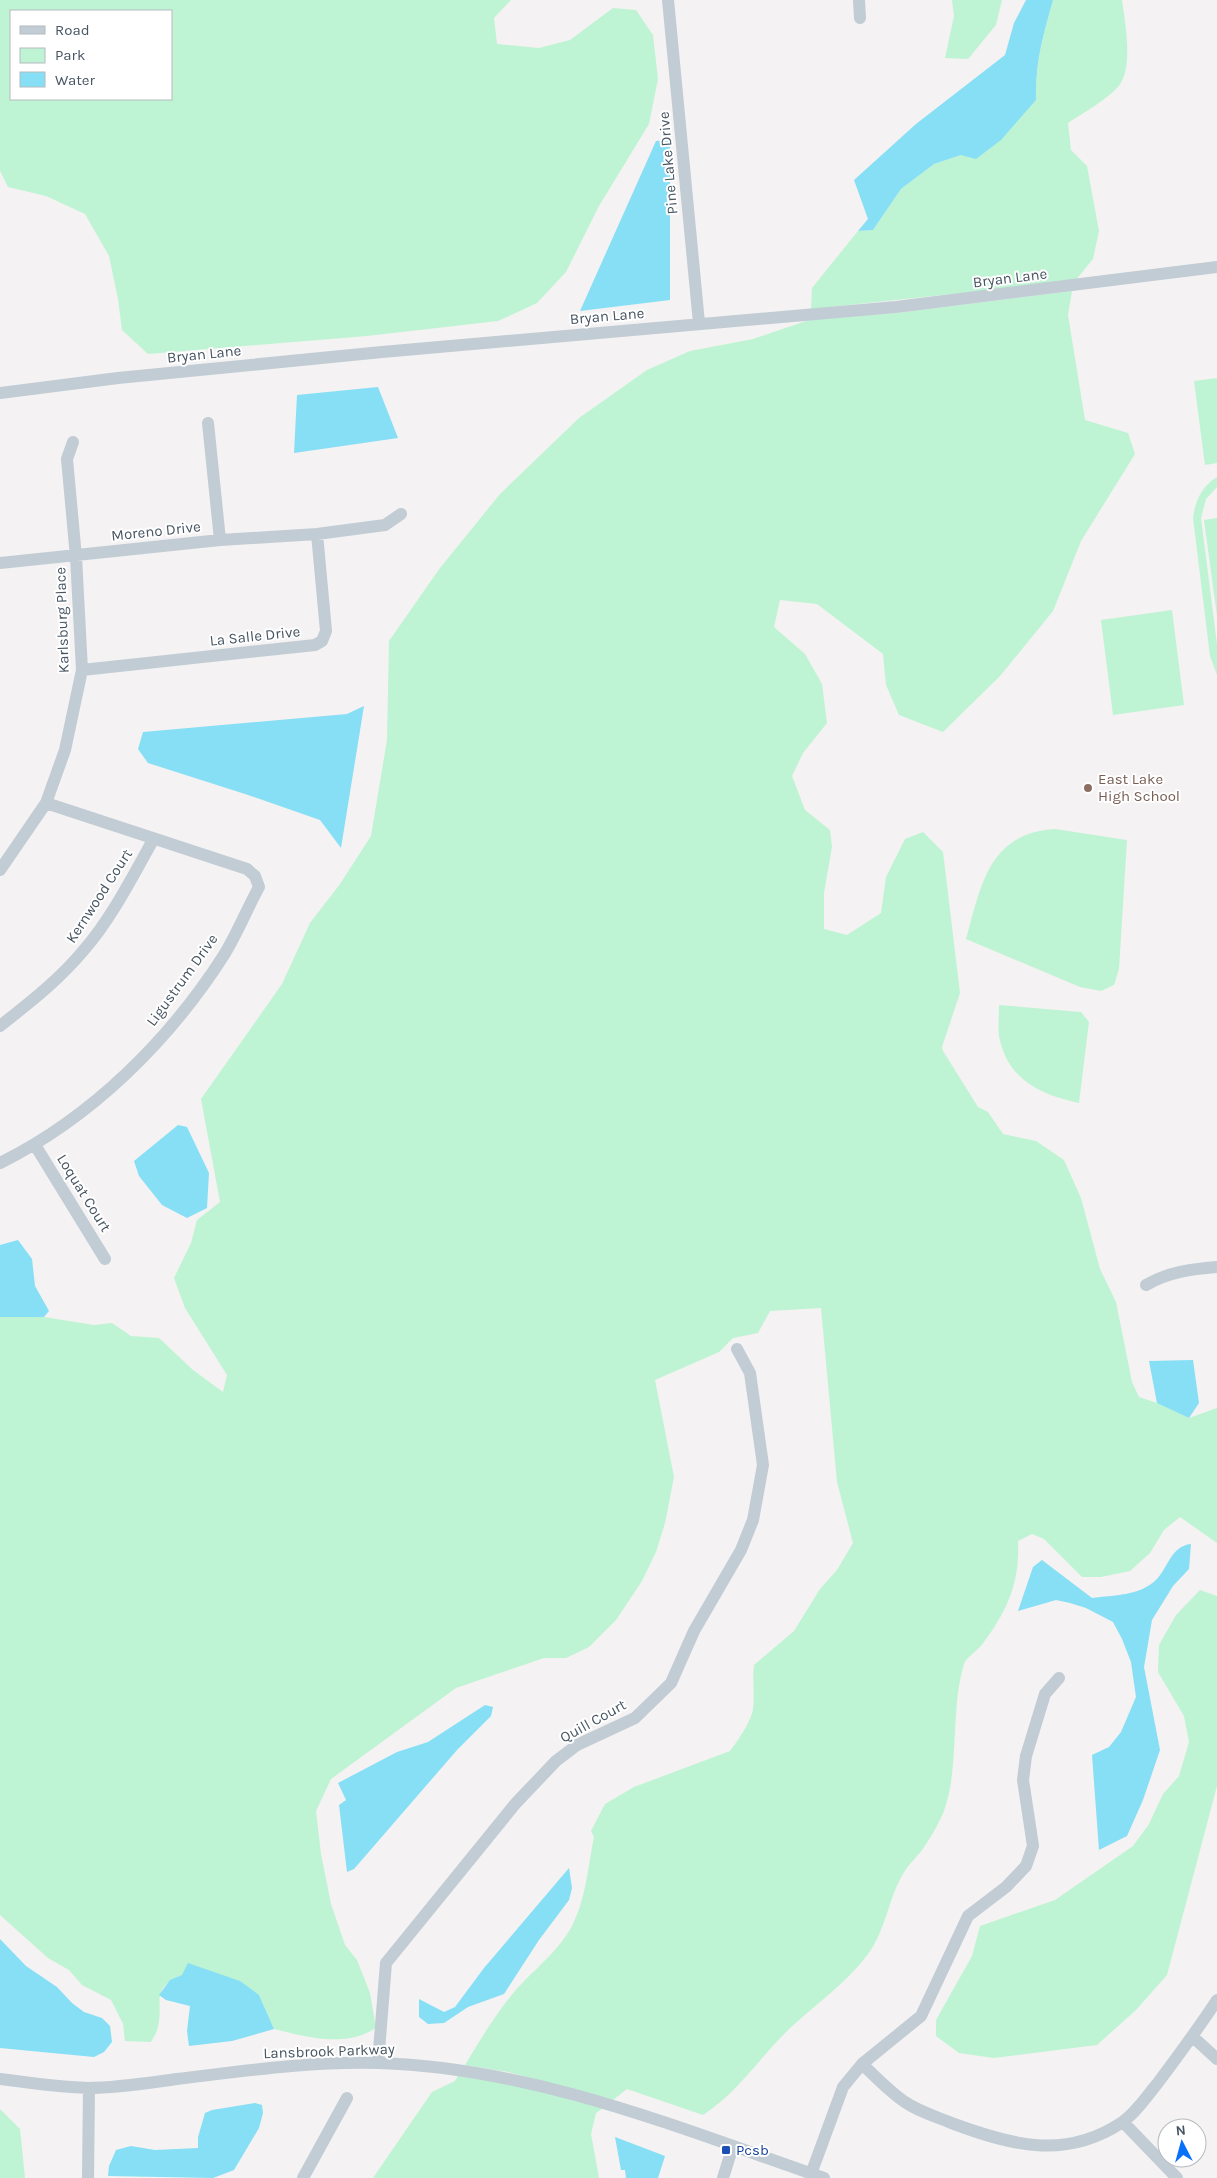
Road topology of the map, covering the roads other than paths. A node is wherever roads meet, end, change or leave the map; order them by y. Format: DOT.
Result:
graph roads {
  1 [pos="668,0"];
  2 [pos="858,0"];
  3 [pos="860,18"];
  4 [pos="1217,267"];
  5 [pos="699,324"];
  6 [pos="0,393"];
  7 [pos="208,423"];
  8 [pos="73,442"];
  9 [pos="402,514"];
  10 [pos="317,534"];
  11 [pos="220,540"];
  12 [pos="76,556"];
  13 [pos="0,563"];
  14 [pos="82,670"];
  15 [pos="46,803"];
  16 [pos="153,840"];
  17 [pos="0,870"];
  18 [pos="0,1026"];
  19 [pos="35,1146"];
  20 [pos="0,1163"];
  21 [pos="105,1258"];
  22 [pos="1217,1267"];
  23 [pos="1146,1285"];
  24 [pos="737,1349"];
  25 [pos="1059,1678"];
  26 [pos="1217,2000"];
  27 [pos="1193,2037"];
  28 [pos="1217,2059"];
  29 [pos="378,2063"];
  30 [pos="862,2064"];
  31 [pos="0,2079"];
  32 [pos="90,2088"];
  33 [pos="348,2098"];
  34 [pos="1123,2122"];
  35 [pos="733,2146"];
  36 [pos="811,2174"];
  37 [pos="88,2178"];
  38 [pos="303,2178"];
  39 [pos="723,2178"];
  40 [pos="824,2178"];
  41 [pos="1177,2178"];
  1 -- 5 [label="street, Pine Lake Drive"];
  2 -- 3 [label="street"];
  4 -- 5 [label="street, Bryan Lane"];
  5 -- 6 [label="street, Bryan Lane"];
  7 -- 11 [label="street"];
  8 -- 12 [label="street, Karlsburg Place"];
  9 -- 10 [label="street"];
  10 -- 11 [label="street, Moreno Drive"];
  10 -- 14 [label="street, La Salle Drive"];
  11 -- 12 [label="street, Moreno Drive"];
  12 -- 13 [label="street, Moreno Drive"];
  12 -- 14 [label="street, Karlsburg Place"];
  14 -- 15 [label="street, Karlsburg Place"];
  15 -- 16 [label="street, Ligustrum Drive"];
  15 -- 17 [label="street, Karlsburg Place"];
  16 -- 18 [label="street, Kernwood Court"];
  16 -- 19 [label="street, Ligustrum Drive"];
  19 -- 20 [label="street, Ligustrum Drive"];
  19 -- 21 [label="street, Loquat Court"];
  22 -- 23 [label="street"];
  24 -- 29 [label="street, Quill Court"];
  25 -- 30 [label="street"];
  26 -- 27 [label="street"];
  27 -- 28 [label="street"];
  27 -- 34 [label="street"];
  29 -- 32 [label="street, Lansbrook Parkway"];
  29 -- 35 [label="street, Lansbrook Parkway"];
  30 -- 34 [label="street"];
  30 -- 36 [label="street"];
  31 -- 32 [label="street, Lansbrook Parkway"];
  32 -- 37 [label="street"];
  33 -- 38 [label="street"];
  34 -- 41 [label="street"];
  35 -- 36 [label="street, Lansbrook Parkway"];
  35 -- 39 [label="street"];
  36 -- 40 [label="street, Lansbrook Parkway"];
}
